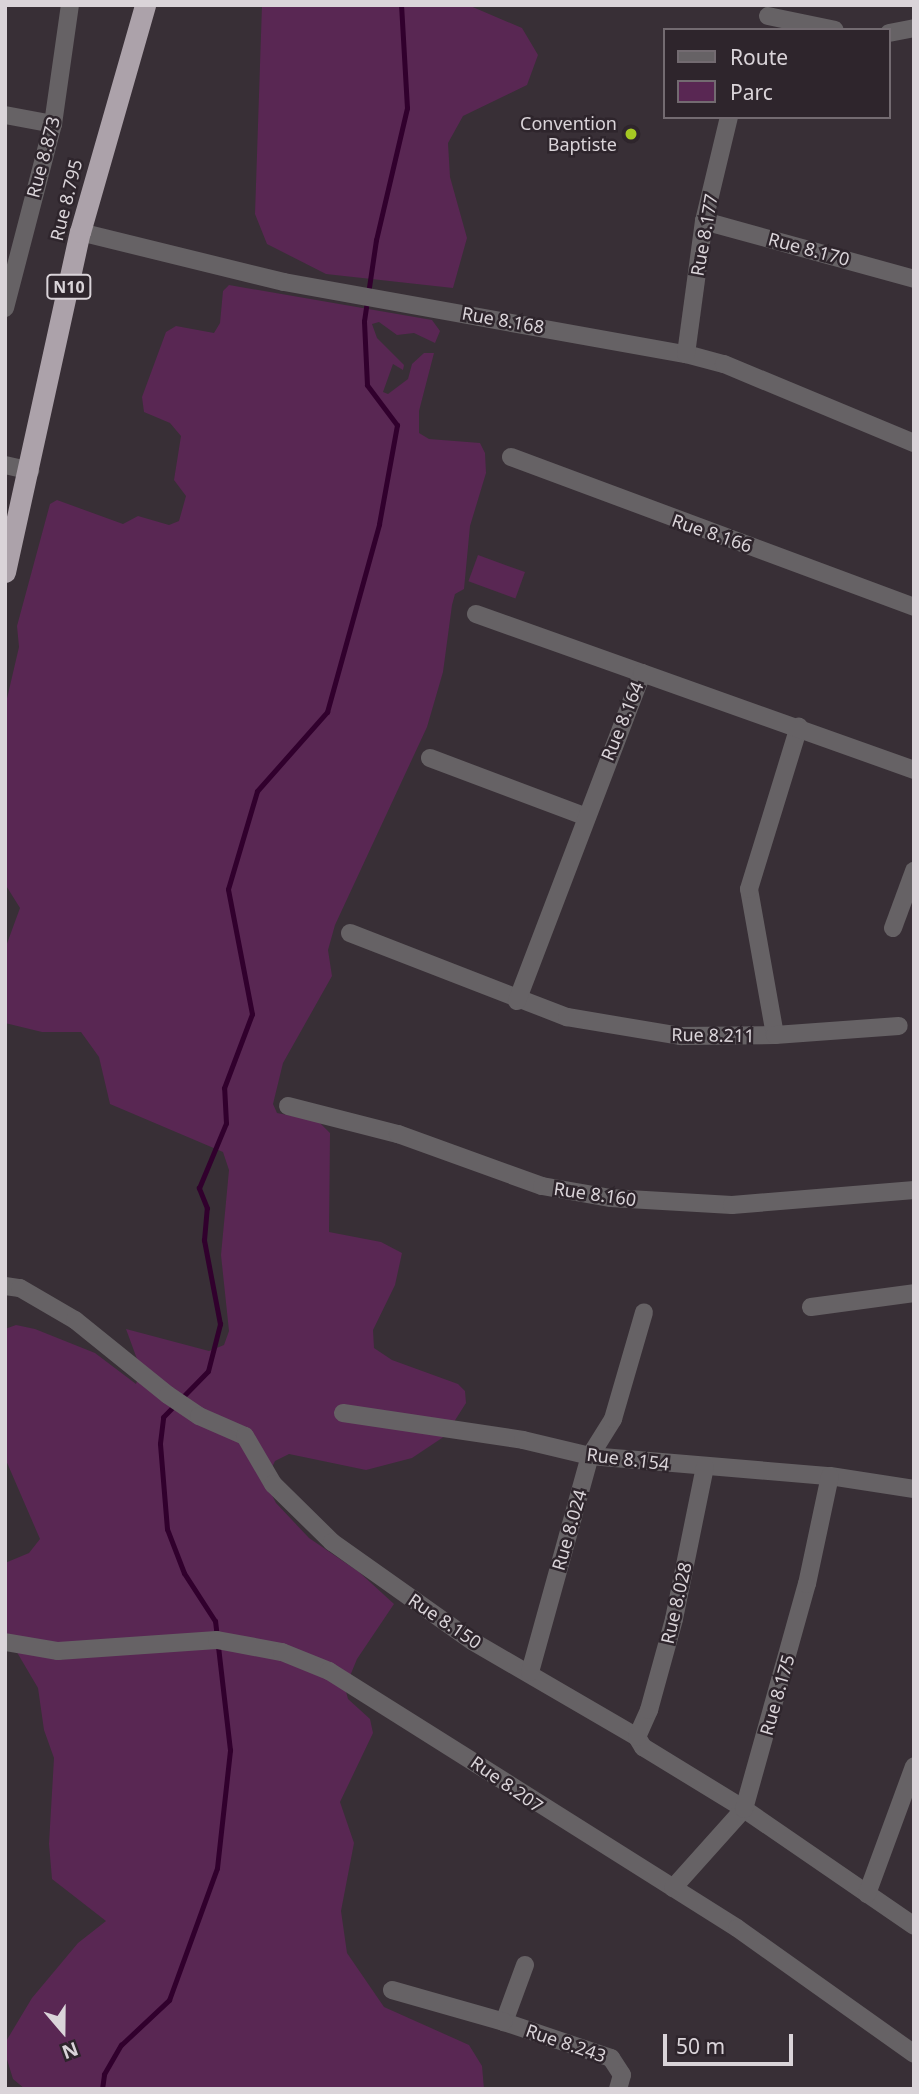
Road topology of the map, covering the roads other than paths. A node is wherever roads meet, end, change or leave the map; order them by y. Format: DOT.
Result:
graph roads {
  1 [pos="70,5"];
  2 [pos="145,5"];
  3 [pos="769,17"];
  4 [pos="825,28"];
  5 [pos="914,28"];
  6 [pos="891,33"];
  7 [pos="5,115"];
  8 [pos="729,119"];
  9 [pos="53,124"];
  10 [pos="704,221"];
  11 [pos="80,232"];
  12 [pos="914,279"];
  13 [pos="5,308"];
  14 [pos="686,354"];
  15 [pos="914,443"];
  16 [pos="511,457"];
  17 [pos="5,465"];
  18 [pos="30,471"];
  19 [pos="5,572"];
  20 [pos="914,607"];
  21 [pos="476,614"];
  22 [pos="642,673"];
  23 [pos="799,726"];
  24 [pos="430,758"];
  25 [pos="914,770"];
  26 [pos="584,816"];
  27 [pos="914,871"];
  28 [pos="893,928"];
  29 [pos="350,933"];
  30 [pos="517,1001"];
  31 [pos="899,1026"];
  32 [pos="775,1035"];
  33 [pos="288,1106"];
  34 [pos="914,1190"];
  35 [pos="5,1286"];
  36 [pos="914,1293"];
  37 [pos="811,1307"];
  38 [pos="644,1312"];
  39 [pos="343,1413"];
  40 [pos="590,1456"];
  41 [pos="705,1467"];
  42 [pos="830,1476"];
  43 [pos="914,1489"];
  44 [pos="5,1642"];
  45 [pos="530,1672"];
  46 [pos="637,1737"];
  47 [pos="913,1768"];
  48 [pos="744,1809"];
  49 [pos="673,1888"];
  50 [pos="867,1894"];
  51 [pos="914,1926"];
  52 [pos="525,1965"];
  53 [pos="392,1990"];
  54 [pos="504,2022"];
  55 [pos="914,2054"];
  56 [pos="618,2089"];
  1 -- 9 [label="street, Rue 8.873"];
  2 -- 11 [label="highway, Rue 8.795 / N10"];
  3 -- 4 [label="street"];
  5 -- 6 [label="street"];
  7 -- 9 [label="street"];
  8 -- 10 [label="street, Rue 8.177"];
  9 -- 13 [label="street, Rue 8.873"];
  10 -- 12 [label="street, Rue 8.170"];
  10 -- 14 [label="street, Rue 8.177"];
  11 -- 14 [label="street, Rue 8.168"];
  11 -- 18 [label="highway, Rue 8.795 / N10"];
  14 -- 15 [label="street, Rue 8.168"];
  16 -- 20 [label="street, Rue 8.166"];
  17 -- 18 [label="street"];
  18 -- 19 [label="highway, Rue 8.795 / N10"];
  21 -- 22 [label="street"];
  22 -- 23 [label="street, Rue 8.164"];
  22 -- 26 [label="street, Rue 8.164"];
  23 -- 25 [label="street, Rue 8.164"];
  23 -- 32 [label="street, Rue 8.211"];
  24 -- 26 [label="street"];
  26 -- 30 [label="street, Rue 8.164"];
  27 -- 28 [label="street"];
  29 -- 30 [label="street, Rue 8.211"];
  30 -- 32 [label="street, Rue 8.211"];
  31 -- 32 [label="street"];
  33 -- 34 [label="street, Rue 8.160"];
  35 -- 45 [label="street, Rue 8.150"];
  36 -- 37 [label="street"];
  38 -- 40 [label="street, Rue 8.024"];
  39 -- 40 [label="street, Rue 8.154"];
  40 -- 41 [label="street, Rue 8.154"];
  40 -- 45 [label="street, Rue 8.024"];
  41 -- 42 [label="street, Rue 8.154"];
  41 -- 46 [label="street, Rue 8.028"];
  42 -- 43 [label="street, Rue 8.154"];
  42 -- 48 [label="street, Rue 8.175"];
  44 -- 49 [label="street, Rue 8.207"];
  45 -- 46 [label="street, Rue 8.150"];
  46 -- 48 [label="street, Rue 8.150"];
  47 -- 50 [label="street"];
  48 -- 49 [label="street, Rue 8.175"];
  48 -- 50 [label="street, Rue 8.150"];
  49 -- 55 [label="street, Rue 8.207"];
  50 -- 51 [label="street, Rue 8.150"];
  52 -- 54 [label="street, Rue 8.243"];
  53 -- 54 [label="street"];
  54 -- 56 [label="street, Rue 8.243"];
}
